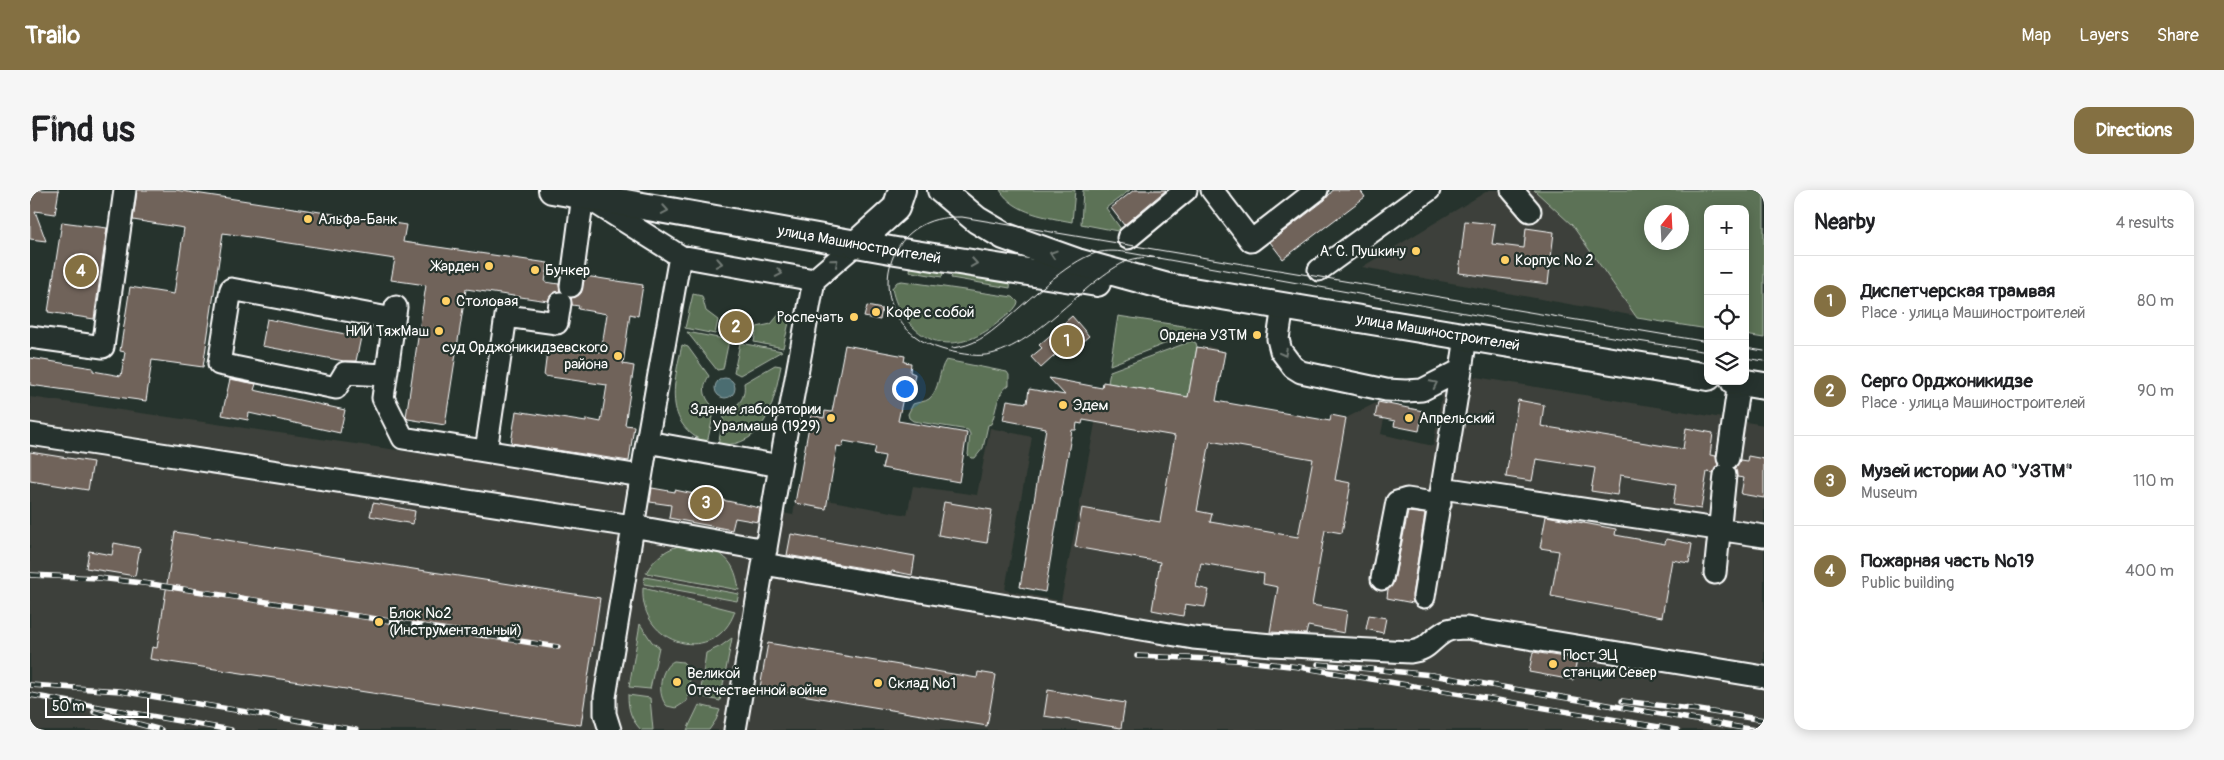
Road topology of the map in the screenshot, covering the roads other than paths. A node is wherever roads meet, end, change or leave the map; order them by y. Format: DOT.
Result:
graph roads {
  1 [pos="125,190"];
  2 [pos="552,190"];
  3 [pos="921,190"];
  4 [pos="941,190"];
  5 [pos="1186,190"];
  6 [pos="1212,190"];
  7 [pos="1317,190"];
  8 [pos="1429,190"];
  9 [pos="1512,190"];
  10 [pos="583,192"];
  11 [pos="899,199"];
  12 [pos="1530,211"];
  13 [pos="1128,238"];
  14 [pos="856,244"];
  15 [pos="680,256"];
  16 [pos="1319,270"];
  17 [pos="814,280"];
  18 [pos="1168,287"];
  19 [pos="1283,306"];
  20 [pos="30,337"];
  21 [pos="1466,337"];
  22 [pos="1461,370"];
  23 [pos="386,375"];
  24 [pos="1704,376"];
  25 [pos="1749,384"];
  26 [pos="1736,385"];
  27 [pos="1764,386"];
  28 [pos="30,434"];
  29 [pos="647,442"];
  30 [pos="486,451"];
  31 [pos="780,466"];
  32 [pos="641,476"];
  33 [pos="1441,496"];
  34 [pos="632,526"];
  35 [pos="1719,529"];
  36 [pos="1764,536"];
  37 [pos="765,557"];
  38 [pos="1714,573"];
  39 [pos="1382,579"];
  40 [pos="1424,597"];
  41 [pos="1764,677"];
  42 [pos="610,730"];
  43 [pos="736,730"];
  1 -- 20 [label="street"];
  2 -- 10 [label="main road, улица Машиностроителей"];
  3 -- 11 [label="main road"];
  18 -- 4 [label="main road, улица Машиностроителей, one-way"];
  5 -- 13 [label="street"];
  6 -- 7 [label="street"];
  8 -- 16 [label="street"];
  9 -- 12 [label="street"];
  10 -- 14 [label="main road, улица Машиностроителей, one-way"];
  10 -- 15 [label="street"];
  10 -- 30 [label="street"];
  11 -- 14 [label="main road"];
  17 -- 14 [label="street, one-way"];
  14 -- 18 [label="main road, улица Машиностроителей, one-way"];
  15 -- 17 [label="street, one-way"];
  15 -- 29 [label="street"];
  17 -- 31 [label="street"];
  18 -- 19 [label="main road, улица Машиностроителей"];
  19 -- 21 [label="main road, улица Машиностроителей"];
  19 -- 22 [label="street, one-way"];
  21 -- 22 [label="street"];
  21 -- 24 [label="main road, улица Машиностроителей"];
  22 -- 33 [label="street"];
  23 -- 23 [label="street"];
  23 -- 30 [label="street"];
  25 -- 27 [label="main road"];
  26 -- 35 [label="street"];
  28 -- 34 [label="street"];
  29 -- 31 [label="street"];
  29 -- 32 [label="street"];
  30 -- 32 [label="street"];
  31 -- 37 [label="street"];
  32 -- 34 [label="street"];
  33 -- 35 [label="street"];
  33 -- 39 [label="street"];
  33 -- 40 [label="street"];
  34 -- 37 [label="street"];
  34 -- 42 [label="street"];
  35 -- 36 [label="street"];
  35 -- 38 [label="street"];
  37 -- 41 [label="street"];
  37 -- 43 [label="street"];
}
